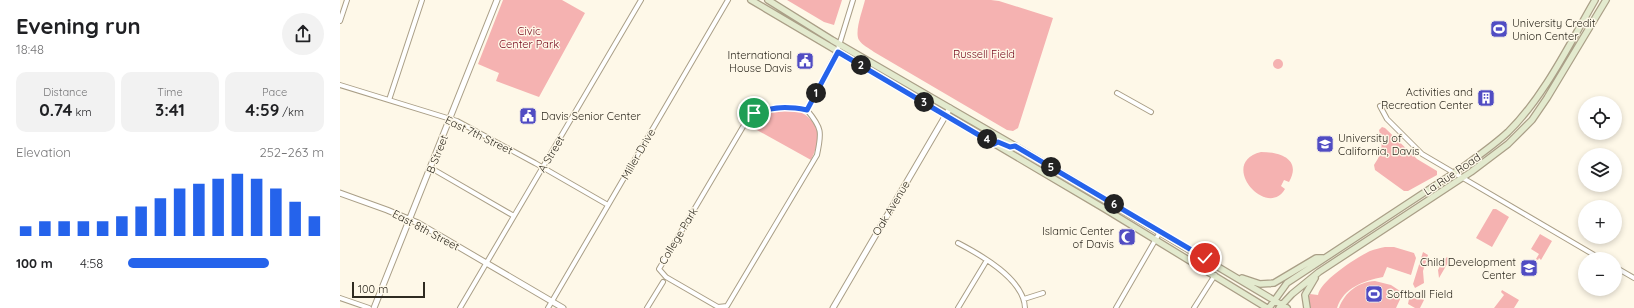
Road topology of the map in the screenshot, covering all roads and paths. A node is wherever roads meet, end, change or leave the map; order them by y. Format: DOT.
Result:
graph roads {
  1 [pos="347,0"];
  2 [pos="422,0"];
  3 [pos="497,0"];
  4 [pos="641,0"];
  5 [pos="728,0"];
  6 [pos="751,0"];
  7 [pos="768,0"];
  8 [pos="853,0"];
  9 [pos="1595,0"];
  10 [pos="1606,0"];
  11 [pos="340,22"];
  12 [pos="840,44"];
  13 [pos="838,52"];
  14 [pos="340,85"];
  15 [pos="1117,93"];
  16 [pos="389,100"];
  17 [pos="1380,106"];
  18 [pos="950,108"];
  19 [pos="807,110"];
  20 [pos="1151,112"];
  21 [pos="946,115"];
  22 [pos="451,119"];
  23 [pos="994,144"];
  24 [pos="1015,146"];
  25 [pos="543,167"];
  26 [pos="431,168"];
  27 [pos="1454,173"];
  28 [pos="1462,177"];
  29 [pos="340,193"];
  30 [pos="608,205"];
  31 [pos="514,216"];
  32 [pos="411,220"];
  33 [pos="1160,232"];
  34 [pos="1155,239"];
  35 [pos="958,243"];
  36 [pos="1589,252"];
  37 [pos="1324,258"];
  38 [pos="987,260"];
  39 [pos="487,263"];
  40 [pos="1622,271"];
  41 [pos="1319,272"];
  42 [pos="1215,275"];
  43 [pos="1233,275"];
  44 [pos="1634,278"];
  45 [pos="663,282"];
  46 [pos="1043,293"];
  47 [pos="340,298"];
  48 [pos="1024,299"];
  49 [pos="1274,300"];
  50 [pos="551,301"];
  51 [pos="1283,307"];
  52 [pos="369,308"];
  53 [pos="374,308"];
  54 [pos="460,308"];
  55 [pos="548,308"];
  56 [pos="563,308"];
  57 [pos="647,308"];
  58 [pos="832,308"];
  59 [pos="958,308"];
  60 [pos="1025,308"];
  61 [pos="1116,308"];
  62 [pos="1194,308"];
  63 [pos="1268,308"];
  64 [pos="1306,308"];
  1 -- 11 [label="street"];
  2 -- 16 [label="street"];
  3 -- 22 [label="street, B Street"];
  4 -- 25 [label="street, A Street"];
  5 -- 30 [label="street, Miller Drive"];
  6 -- 13 [label="main road"];
  7 -- 12 [label="main road"];
  8 -- 12 [label="street"];
  9 -- 27 [label="main road, La Rue Road"];
  10 -- 28 [label="main road, La Rue Road"];
  12 -- 13 [label="street"];
  12 -- 18 [label="main road"];
  13 -- 19 [label="street"];
  13 -- 21 [label="main road"];
  14 -- 16 [label="street, East 7th Street"];
  15 -- 20 [label="street"];
  16 -- 22 [label="street, East 7th Street"];
  17 -- 27 [label="street"];
  18 -- 21 [label="street, Oak Avenue"];
  18 -- 24 [label="main road"];
  19 -- 19 [label="street, College Park"];
  21 -- 23 [label="main road"];
  21 -- 58 [label="street, Oak Avenue"];
  22 -- 25 [label="street, East 7th Street"];
  22 -- 26 [label="street, B Street"];
  23 -- 24 [label="main road"];
  23 -- 34 [label="main road"];
  24 -- 33 [label="main road"];
  25 -- 30 [label="street, East 7th Street"];
  25 -- 31 [label="street, A Street"];
  26 -- 31 [label="street"];
  26 -- 32 [label="street, B Street"];
  27 -- 28 [label="street"];
  27 -- 37 [label="main road, La Rue Road"];
  28 -- 36 [label="street"];
  28 -- 41 [label="main road, La Rue Road"];
  29 -- 32 [label="street, East 8th Street"];
  30 -- 50 [label="street, Miller Drive"];
  31 -- 39 [label="street, A Street"];
  32 -- 39 [label="street, East 8th Street"];
  32 -- 53 [label="street, B Street"];
  33 -- 34 [label="street"];
  33 -- 43 [label="main road"];
  34 -- 42 [label="main road"];
  34 -- 61 [label="street"];
  35 -- 38 [label="street"];
  37 -- 43 [label="main road"];
  37 -- 49 [label="main road, La Rue Road"];
  38 -- 48 [label="street"];
  38 -- 59 [label="street"];
  39 -- 50 [label="street, East 8th Street"];
  39 -- 54 [label="street, A Street"];
  40 -- 44 [label="street"];
  41 -- 51 [label="main road, La Rue Road"];
  41 -- 64 [label="main road"];
  42 -- 62 [label="street"];
  42 -- 63 [label="main road"];
  43 -- 49 [label="main road"];
  45 -- 57 [label="street"];
  46 -- 48 [label="street"];
  47 -- 52 [label="street"];
  48 -- 60 [label="street"];
  49 -- 51 [label="main road"];
  49 -- 63 [label="main road, La Rue Road"];
  50 -- 55 [label="street, Miller Drive"];
  50 -- 56 [label="street, East 8th Street"];
}
